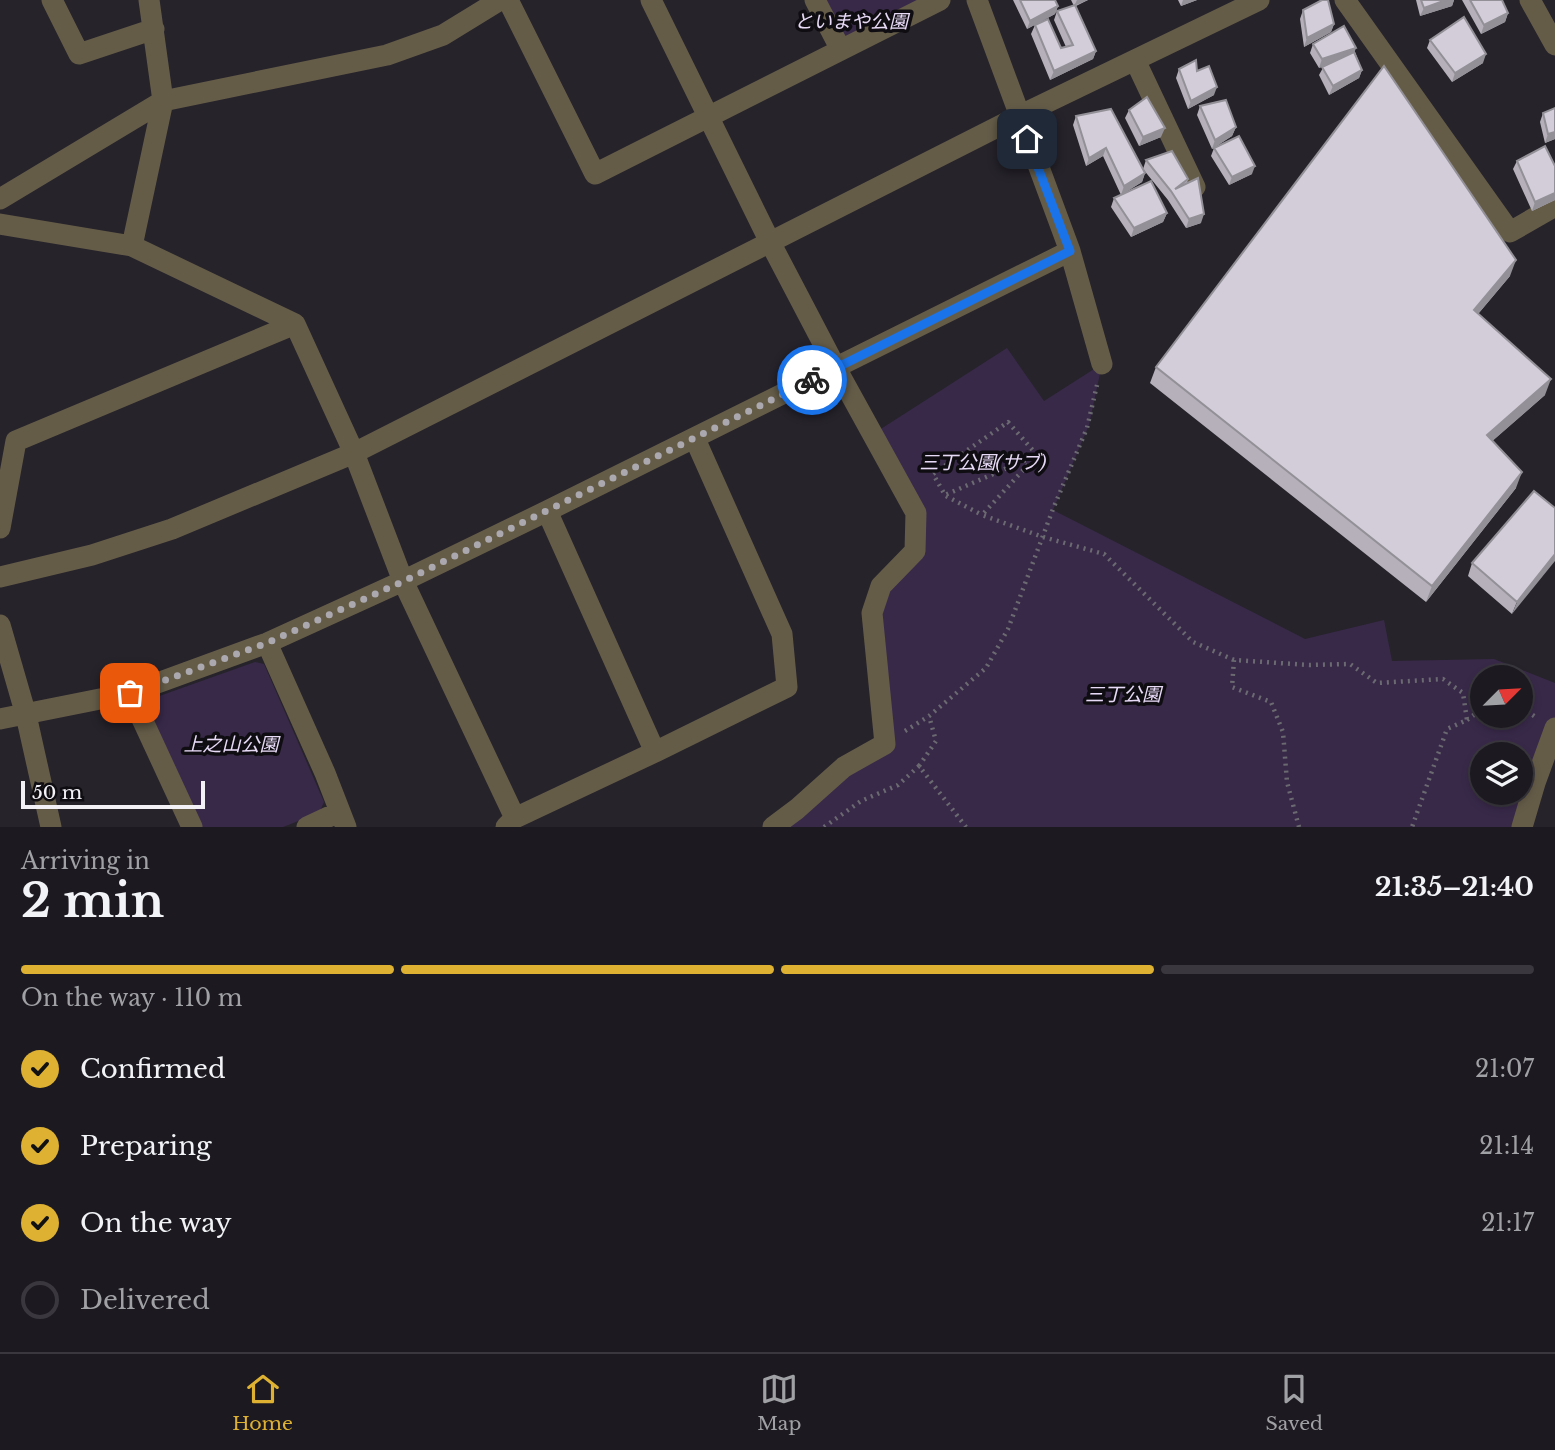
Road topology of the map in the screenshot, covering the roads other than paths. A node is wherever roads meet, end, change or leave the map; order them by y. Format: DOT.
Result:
graph roads {
  1 [pos="52,0"];
  2 [pos="149,0"];
  3 [pos="500,0"];
  4 [pos="508,0"];
  5 [pos="651,0"];
  6 [pos="816,0"];
  7 [pos="940,0"];
  8 [pos="977,0"];
  9 [pos="1259,0"];
  10 [pos="1345,0"];
  11 [pos="1530,0"];
  12 [pos="154,29"];
  13 [pos="1555,45"];
  14 [pos="841,50"];
  15 [pos="1135,60"];
  16 [pos="163,101"];
  17 [pos="1019,116"];
  18 [pos="708,117"];
  19 [pos="1195,187"];
  20 [pos="0,199"];
  21 [pos="1555,206"];
  22 [pos="0,224"];
  23 [pos="770,242"];
  24 [pos="132,246"];
  25 [pos="1070,251"];
  26 [pos="295,324"];
  27 [pos="1102,364"];
  28 [pos="836,368"];
  29 [pos="695,439"];
  30 [pos="354,453"];
  31 [pos="547,511"];
  32 [pos="0,528"];
  33 [pos="0,577"];
  34 [pos="404,581"];
  35 [pos="0,625"];
  36 [pos="267,643"];
  37 [pos="130,693"];
  38 [pos="26,715"];
  39 [pos="0,719"];
  40 [pos="1555,728"];
  41 [pos="656,752"];
  42 [pos="343,819"];
  43 [pos="510,823"];
  44 [pos="51,827"];
  45 [pos="191,827"];
  46 [pos="307,827"];
  47 [pos="773,827"];
  48 [pos="1522,827"];
  1 -- 12 [label="street"];
  2 -- 12 [label="street"];
  3 -- 16 [label="street"];
  4 -- 18 [label="street"];
  5 -- 18 [label="street"];
  6 -- 14 [label="street"];
  7 -- 14 [label="street"];
  8 -- 17 [label="street"];
  9 -- 15 [label="street"];
  10 -- 21 [label="street"];
  11 -- 13 [label="street"];
  12 -- 16 [label="street"];
  14 -- 18 [label="street"];
  15 -- 17 [label="street"];
  15 -- 19 [label="street"];
  16 -- 20 [label="street"];
  16 -- 24 [label="street"];
  17 -- 23 [label="street"];
  17 -- 25 [label="street"];
  18 -- 23 [label="street"];
  22 -- 24 [label="street"];
  23 -- 28 [label="street"];
  23 -- 30 [label="street"];
  24 -- 26 [label="street"];
  25 -- 27 [label="street"];
  25 -- 28 [label="street"];
  26 -- 30 [label="street"];
  26 -- 32 [label="street"];
  28 -- 29 [label="street"];
  28 -- 47 [label="street"];
  29 -- 31 [label="street"];
  29 -- 41 [label="street"];
  30 -- 33 [label="street"];
  30 -- 34 [label="street"];
  31 -- 34 [label="street"];
  31 -- 41 [label="street"];
  34 -- 36 [label="street"];
  34 -- 43 [label="street"];
  35 -- 38 [label="street"];
  36 -- 37 [label="street"];
  36 -- 42 [label="street"];
  37 -- 38 [label="street"];
  37 -- 45 [label="street"];
  38 -- 39 [label="street"];
  38 -- 44 [label="street"];
  40 -- 48 [label="street"];
  41 -- 43 [label="street"];
  42 -- 46 [label="street"];
}
